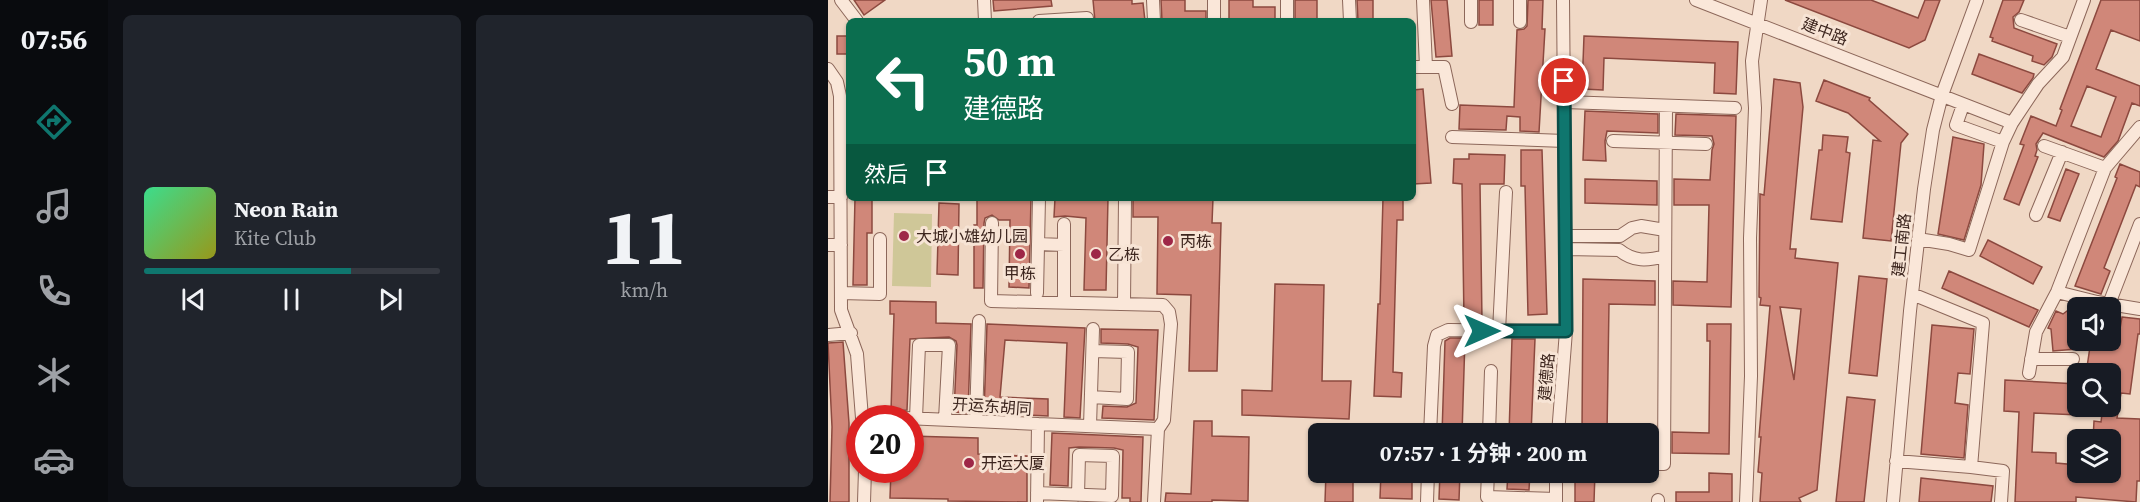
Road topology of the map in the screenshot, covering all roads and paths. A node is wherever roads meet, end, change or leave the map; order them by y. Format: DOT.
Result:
graph roads {
  1 [pos="841,0"];
  2 [pos="984,0"];
  3 [pos="1153,0"];
  4 [pos="1214,0"];
  5 [pos="1287,0"];
  6 [pos="1349,0"];
  7 [pos="1423,0"];
  8 [pos="1471,0"];
  9 [pos="1520,0"];
  10 [pos="1563,0"];
  11 [pos="1696,0"];
  12 [pos="1761,0"];
  13 [pos="1977,0"];
  14 [pos="2084,0"];
  15 [pos="855,18"];
  16 [pos="985,18"];
  17 [pos="1154,18"];
  18 [pos="1214,18"];
  19 [pos="1287,18"];
  20 [pos="1350,18"];
  21 [pos="2021,21"];
  22 [pos="1471,22"];
  23 [pos="1520,22"];
  24 [pos="1756,22"];
  25 [pos="2070,38"];
  26 [pos="1416,67"];
  27 [pos="1426,67"];
  28 [pos="829,73"];
  29 [pos="1942,95"];
  30 [pos="845,96"];
  31 [pos="1564,102"];
  32 [pos="1452,104"];
  33 [pos="1963,105"];
  34 [pos="1666,106"];
  35 [pos="1735,108"];
  36 [pos="2012,123"];
  37 [pos="2140,127"];
  38 [pos="1452,137"];
  39 [pos="1565,141"];
  40 [pos="1613,141"];
  41 [pos="1665,142"];
  42 [pos="2003,142"];
  43 [pos="1706,144"];
  44 [pos="2044,146"];
  45 [pos="2062,152"];
  46 [pos="2105,168"];
  47 [pos="1506,192"];
  48 [pos="834,197"];
  49 [pos="1039,201"];
  50 [pos="1125,201"];
  51 [pos="2036,215"];
  52 [pos="992,223"];
  53 [pos="1064,224"];
  54 [pos="2140,224"];
  55 [pos="1665,230"];
  56 [pos="880,239"];
  57 [pos="1918,239"];
  58 [pos="1566,242"];
  59 [pos="1038,244"];
  60 [pos="834,245"];
  61 [pos="1064,245"];
  62 [pos="1665,256"];
  63 [pos="2057,292"];
  64 [pos="841,293"];
  65 [pos="1037,293"];
  66 [pos="1912,294"];
  67 [pos="2079,297"];
  68 [pos="2112,297"];
  69 [pos="1064,303"];
  70 [pos="1124,304"];
  71 [pos="2121,306"];
  72 [pos="2140,309"];
  73 [pos="979,321"];
  74 [pos="1093,329"];
  75 [pos="1499,331"];
  76 [pos="1566,331"];
  77 [pos="851,333"];
  78 [pos="828,335"];
  79 [pos="1093,351"];
  80 [pos="2031,359"];
  81 [pos="2073,359"];
  82 [pos="1491,371"];
  83 [pos="2029,373"];
  84 [pos="1091,397"];
  85 [pos="861,405"];
  86 [pos="912,405"];
  87 [pos="924,418"];
  88 [pos="945,419"];
  89 [pos="976,421"];
  90 [pos="1430,423"];
  91 [pos="1489,423"];
  92 [pos="1559,423"];
  93 [pos="1038,424"];
  94 [pos="1090,426"];
  95 [pos="1158,429"];
  96 [pos="1896,461"];
  97 [pos="1659,464"];
  98 [pos="1971,467"];
  99 [pos="865,483"];
  100 [pos="1428,483"];
  101 [pos="1488,483"];
  102 [pos="1556,483"];
  103 [pos="1078,495"];
  104 [pos="1037,498"];
  105 [pos="1556,501"];
  106 [pos="864,502"];
  107 [pos="1154,502"];
  108 [pos="1427,502"];
  109 [pos="1746,502"];
  110 [pos="1893,502"];
  111 [pos="2001,502"];
  1 -- 15 [label="street"];
  2 -- 16 [label="street"];
  3 -- 17 [label="street"];
  4 -- 18 [label="street"];
  5 -- 19 [label="street"];
  6 -- 20 [label="street"];
  7 -- 27 [label="street"];
  8 -- 22 [label="street"];
  9 -- 23 [label="street"];
  10 -- 31 [label="street, 建德路"];
  11 -- 24 [label="street, 建中路"];
  12 -- 24 [label="street"];
  13 -- 29 [label="street, 建工南路"];
  14 -- 25 [label="street"];
  21 -- 25 [label="street"];
  24 -- 29 [label="street, 建中路"];
  24 -- 109 [label="street"];
  25 -- 36 [label="street"];
  26 -- 27 [label="street"];
  27 -- 32 [label="street"];
  28 -- 30 [label="street"];
  29 -- 33 [label="street, 建中路"];
  29 -- 57 [label="street, 建工南路"];
  30 -- 48 [label="street"];
  31 -- 34 [label="street"];
  31 -- 39 [label="street, 建德路"];
  33 -- 36 [label="street, 建中路"];
  33 -- 42 [label="street"];
  34 -- 35 [label="street"];
  34 -- 41 [label="street"];
  36 -- 42 [label="street"];
  37 -- 46 [label="street"];
  38 -- 39 [label="street"];
  39 -- 58 [label="street, 建德路"];
  40 -- 41 [label="street"];
  41 -- 43 [label="street"];
  41 -- 55 [label="street"];
  42 -- 57 [label="street"];
  44 -- 45 [label="street"];
  45 -- 46 [label="street"];
  45 -- 51 [label="street"];
  46 -- 63 [label="street"];
  47 -- 75 [label="street"];
  48 -- 60 [label="street"];
  49 -- 59 [label="street"];
  50 -- 70 [label="street"];
  52 -- 69 [label="street"];
  53 -- 61 [label="street"];
  54 -- 68 [label="street"];
  55 -- 58 [label="street"];
  55 -- 62 [label="street"];
  56 -- 64 [label="street"];
  57 -- 66 [label="street, 建工南路"];
  58 -- 62 [label="street"];
  58 -- 76 [label="street, 建德路"];
  59 -- 61 [label="street"];
  59 -- 65 [label="street"];
  60 -- 64 [label="street"];
  61 -- 69 [label="street"];
  62 -- 97 [label="street"];
  63 -- 67 [label="street"];
  63 -- 80 [label="street"];
  64 -- 77 [label="street"];
  66 -- 96 [label="street, 建工南路"];
  66 -- 98 [label="street"];
  69 -- 70 [label="street"];
  70 -- 95 [label="street"];
  71 -- 72 [label="street"];
  73 -- 89 [label="street"];
  74 -- 79 [label="street"];
  75 -- 76 [label="street"];
  75 -- 90 [label="street"];
  76 -- 92 [label="street, 建德路"];
  77 -- 78 [label="street"];
  77 -- 85 [label="street"];
  79 -- 84 [label="street"];
  79 -- 84 [label="street"];
  80 -- 81 [label="street"];
  80 -- 83 [label="street"];
  82 -- 91 [label="street"];
  84 -- 94 [label="street"];
  86 -- 88 [label="street"];
  87 -- 88 [label="street, 开运东胡同"];
  88 -- 89 [label="street, 开运东胡同"];
  89 -- 93 [label="street, 开运东胡同"];
  93 -- 94 [label="street"];
  93 -- 104 [label="street, 开运东胡同"];
  94 -- 95 [label="street"];
  95 -- 107 [label="street"];
  96 -- 98 [label="street"];
  96 -- 110 [label="street, 建工南路"];
  98 -- 111 [label="street"];
  99 -- 106 [label="street"];
  100 -- 108 [label="street"];
  101 -- 105 [label="street"];
  102 -- 105 [label="street"];
  103 -- 104 [label="street"];
}
